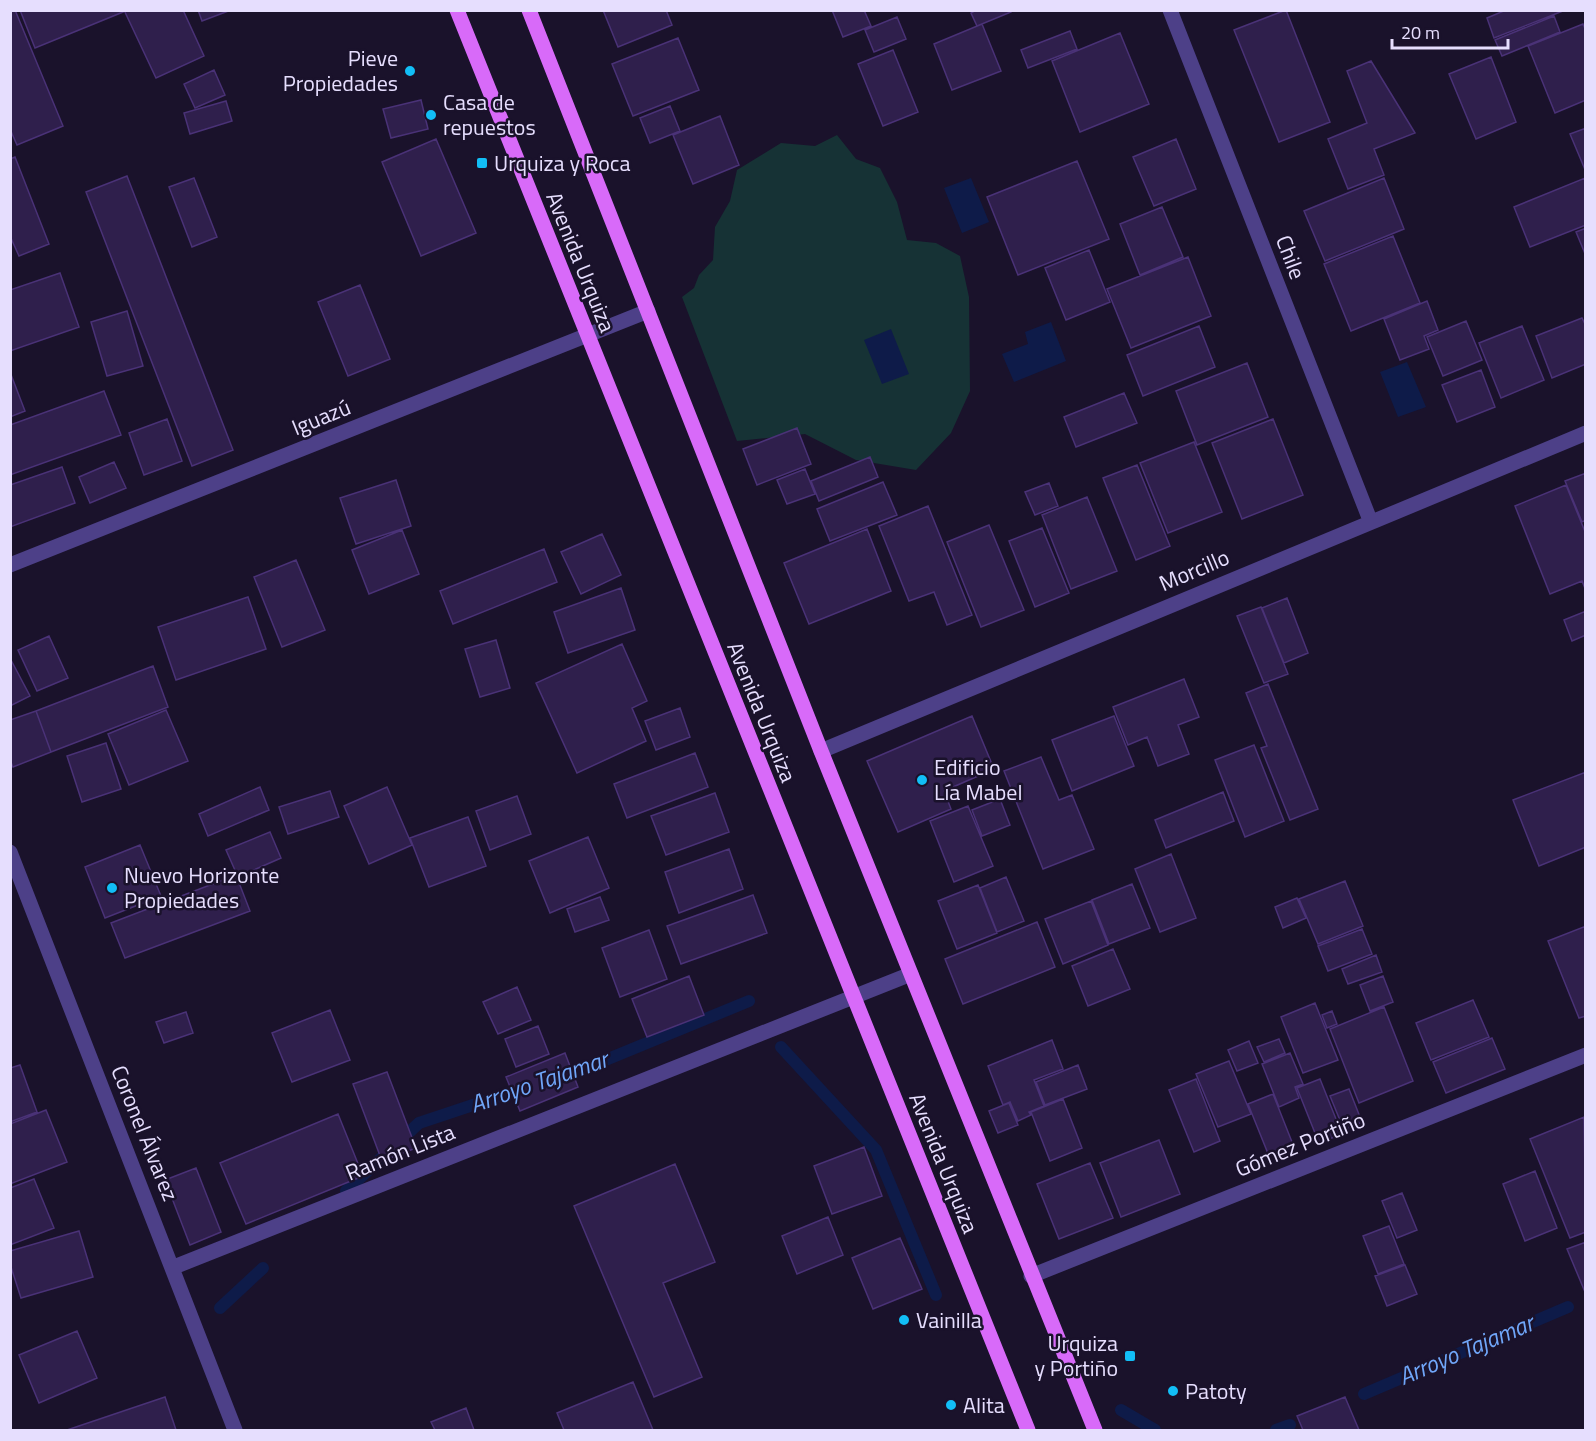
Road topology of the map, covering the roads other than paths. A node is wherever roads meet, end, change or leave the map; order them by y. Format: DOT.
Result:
graph roads {
  1 [pos="457,10"];
  2 [pos="529,10"];
  3 [pos="1170,10"];
  4 [pos="648,311"];
  5 [pos="586,336"];
  6 [pos="1586,432"];
  7 [pos="1370,520"];
  8 [pos="10,565"];
  9 [pos="821,751"];
  10 [pos="10,852"];
  11 [pos="911,974"];
  12 [pos="853,997"];
  13 [pos="1586,1055"];
  14 [pos="174,1267"];
  15 [pos="1031,1276"];
  16 [pos="236,1431"];
  17 [pos="1028,1431"];
  18 [pos="1095,1431"];
  1 -- 5 [label="main road, Avenida Urquiza"];
  2 -- 4 [label="main road, Avenida Urquiza"];
  3 -- 7 [label="street, Chile"];
  4 -- 5 [label="street, Iguazú"];
  4 -- 9 [label="main road, Avenida Urquiza"];
  5 -- 8 [label="street, Iguazú"];
  5 -- 12 [label="main road, Avenida Urquiza"];
  6 -- 7 [label="street, Morcillo"];
  7 -- 9 [label="street, Morcillo"];
  9 -- 11 [label="main road, Avenida Urquiza"];
  10 -- 14 [label="street, Coronel Álvarez"];
  11 -- 12 [label="street, Ramón Lista"];
  11 -- 15 [label="main road, Avenida Urquiza"];
  12 -- 14 [label="street, Ramón Lista"];
  12 -- 17 [label="main road, Avenida Urquiza"];
  13 -- 15 [label="street, Gómez Portiño"];
  14 -- 16 [label="street, Coronel Álvarez"];
  15 -- 18 [label="main road, Avenida Urquiza"];
}
